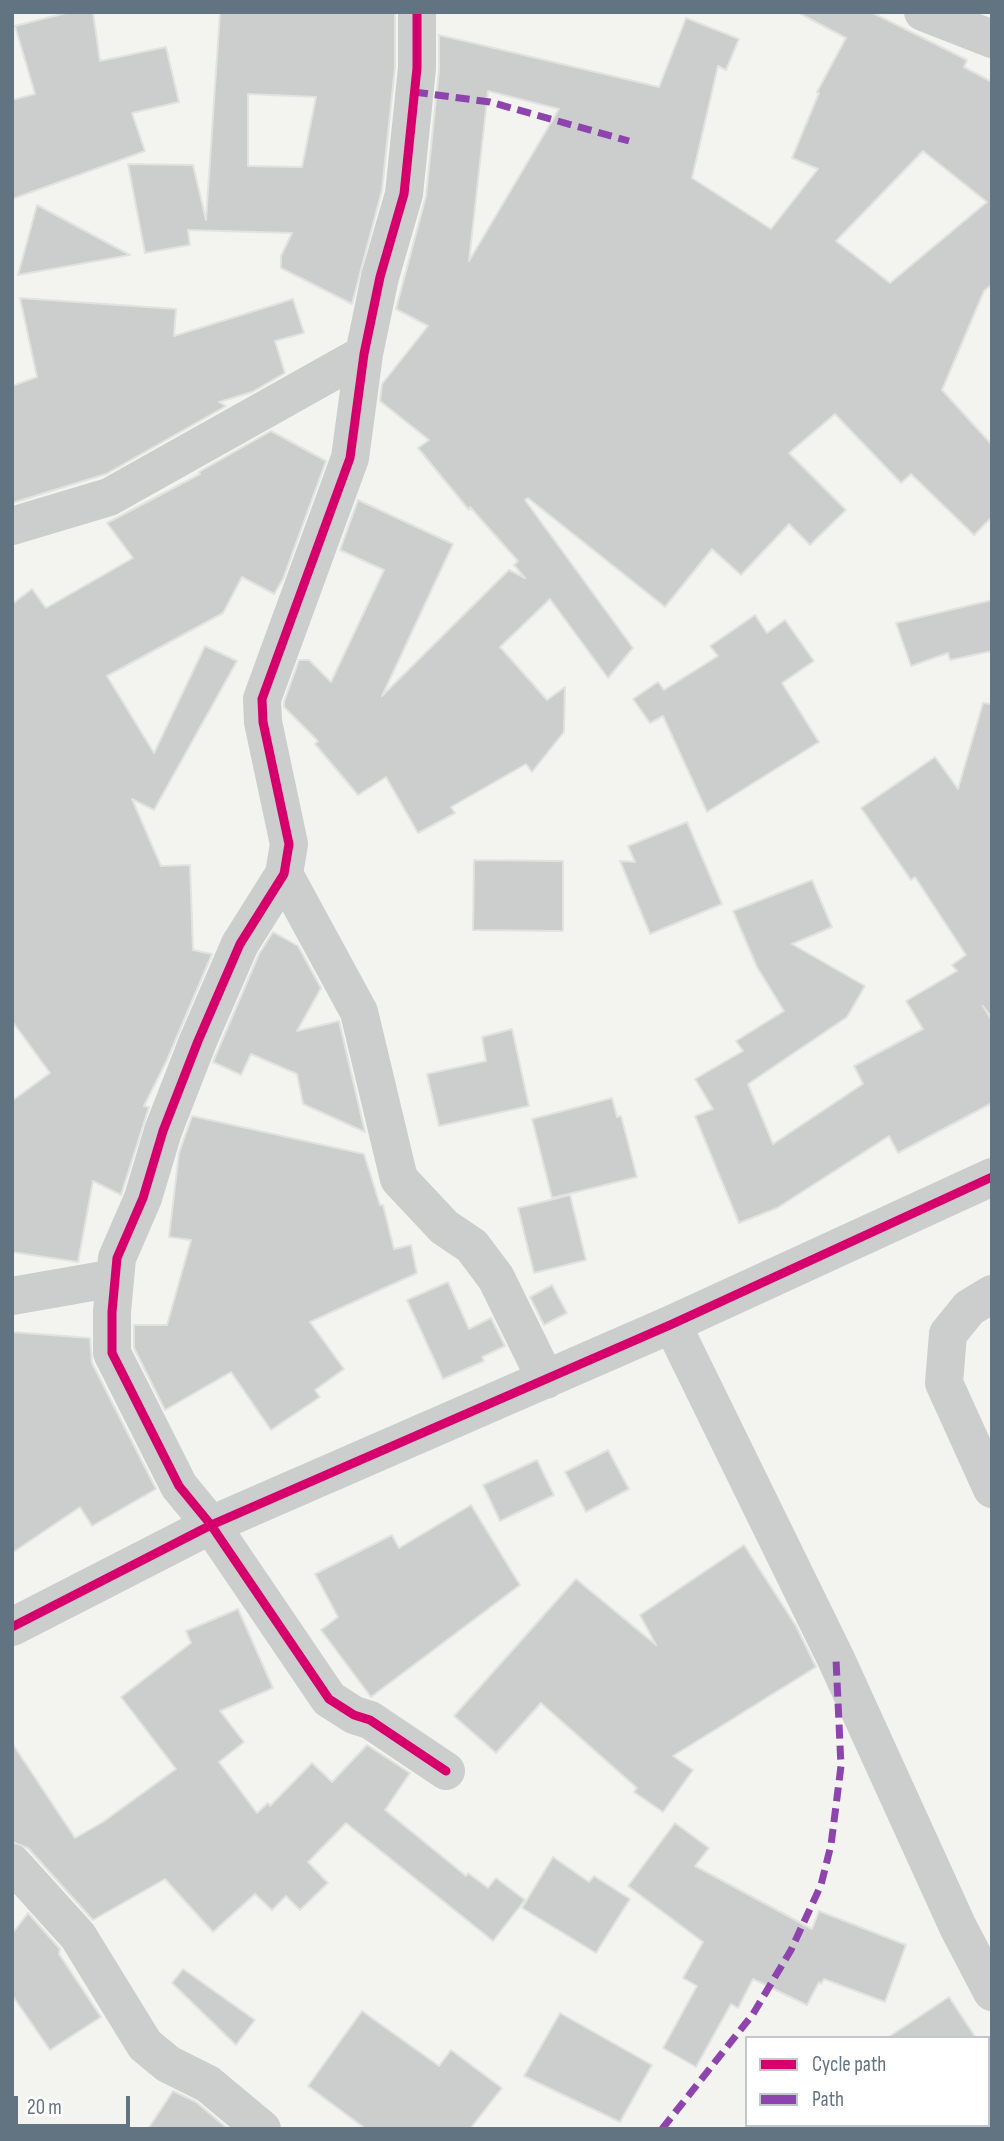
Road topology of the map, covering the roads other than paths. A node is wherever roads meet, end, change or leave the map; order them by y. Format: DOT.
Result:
graph roads {
  1 [pos="416,12"];
  2 [pos="923,12"];
  3 [pos="992,39"];
  4 [pos="364,354"];
  5 [pos="12,526"];
  6 [pos="284,874"];
  7 [pos="992,1177"];
  8 [pos="115,1278"];
  9 [pos="992,1294"];
  10 [pos="12,1296"];
  11 [pos="672,1324"];
  12 [pos="545,1380"];
  13 [pos="992,1489"];
  14 [pos="211,1525"];
  15 [pos="12,1627"];
  16 [pos="446,1771"];
  17 [pos="12,1863"];
  18 [pos="992,1992"];
  19 [pos="262,2129"];
  1 -- 4 [label="street"];
  2 -- 3 [label="street"];
  4 -- 5 [label="street"];
  4 -- 6 [label="street"];
  6 -- 8 [label="street"];
  6 -- 12 [label="street"];
  7 -- 11 [label="street"];
  8 -- 10 [label="street"];
  8 -- 14 [label="street"];
  9 -- 13 [label="street"];
  11 -- 12 [label="street"];
  11 -- 18 [label="street"];
  12 -- 14 [label="street"];
  14 -- 15 [label="street"];
  14 -- 16 [label="street"];
  17 -- 19 [label="street"];
}
